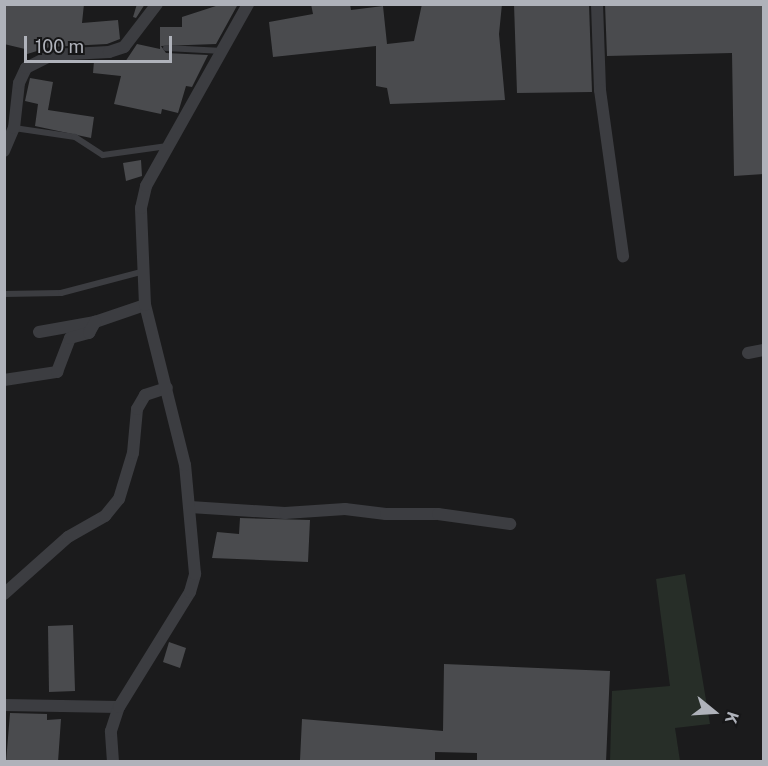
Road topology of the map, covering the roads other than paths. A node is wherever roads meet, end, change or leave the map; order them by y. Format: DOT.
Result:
graph roads {
  1 [pos="157,4"];
  2 [pos="248,4"];
  3 [pos="597,4"];
  4 [pos="166,48"];
  5 [pos="223,51"];
  6 [pos="14,128"];
  7 [pos="171,146"];
  8 [pos="4,152"];
  9 [pos="623,256"];
  10 [pos="145,271"];
  11 [pos="4,294"];
  12 [pos="145,305"];
  13 [pos="95,322"];
  14 [pos="39,332"];
  15 [pos="764,350"];
  16 [pos="748,353"];
  17 [pos="4,380"];
  18 [pos="166,388"];
  19 [pos="190,507"];
  20 [pos="510,525"];
  21 [pos="4,594"];
  22 [pos="4,705"];
  23 [pos="119,707"];
  24 [pos="113,762"];
  1 -- 6 [label="street"];
  2 -- 5 [label="street"];
  3 -- 9 [label="street"];
  4 -- 5 [label="lane"];
  5 -- 7 [label="street"];
  6 -- 7 [label="lane"];
  6 -- 8 [label="street"];
  7 -- 10 [label="street"];
  10 -- 11 [label="lane"];
  10 -- 12 [label="street"];
  12 -- 13 [label="street"];
  12 -- 18 [label="street"];
  13 -- 14 [label="street"];
  13 -- 17 [label="street"];
  15 -- 16 [label="street"];
  18 -- 19 [label="street"];
  18 -- 21 [label="street"];
  19 -- 20 [label="street"];
  19 -- 23 [label="street"];
  22 -- 23 [label="street"];
  23 -- 24 [label="street"];
}
